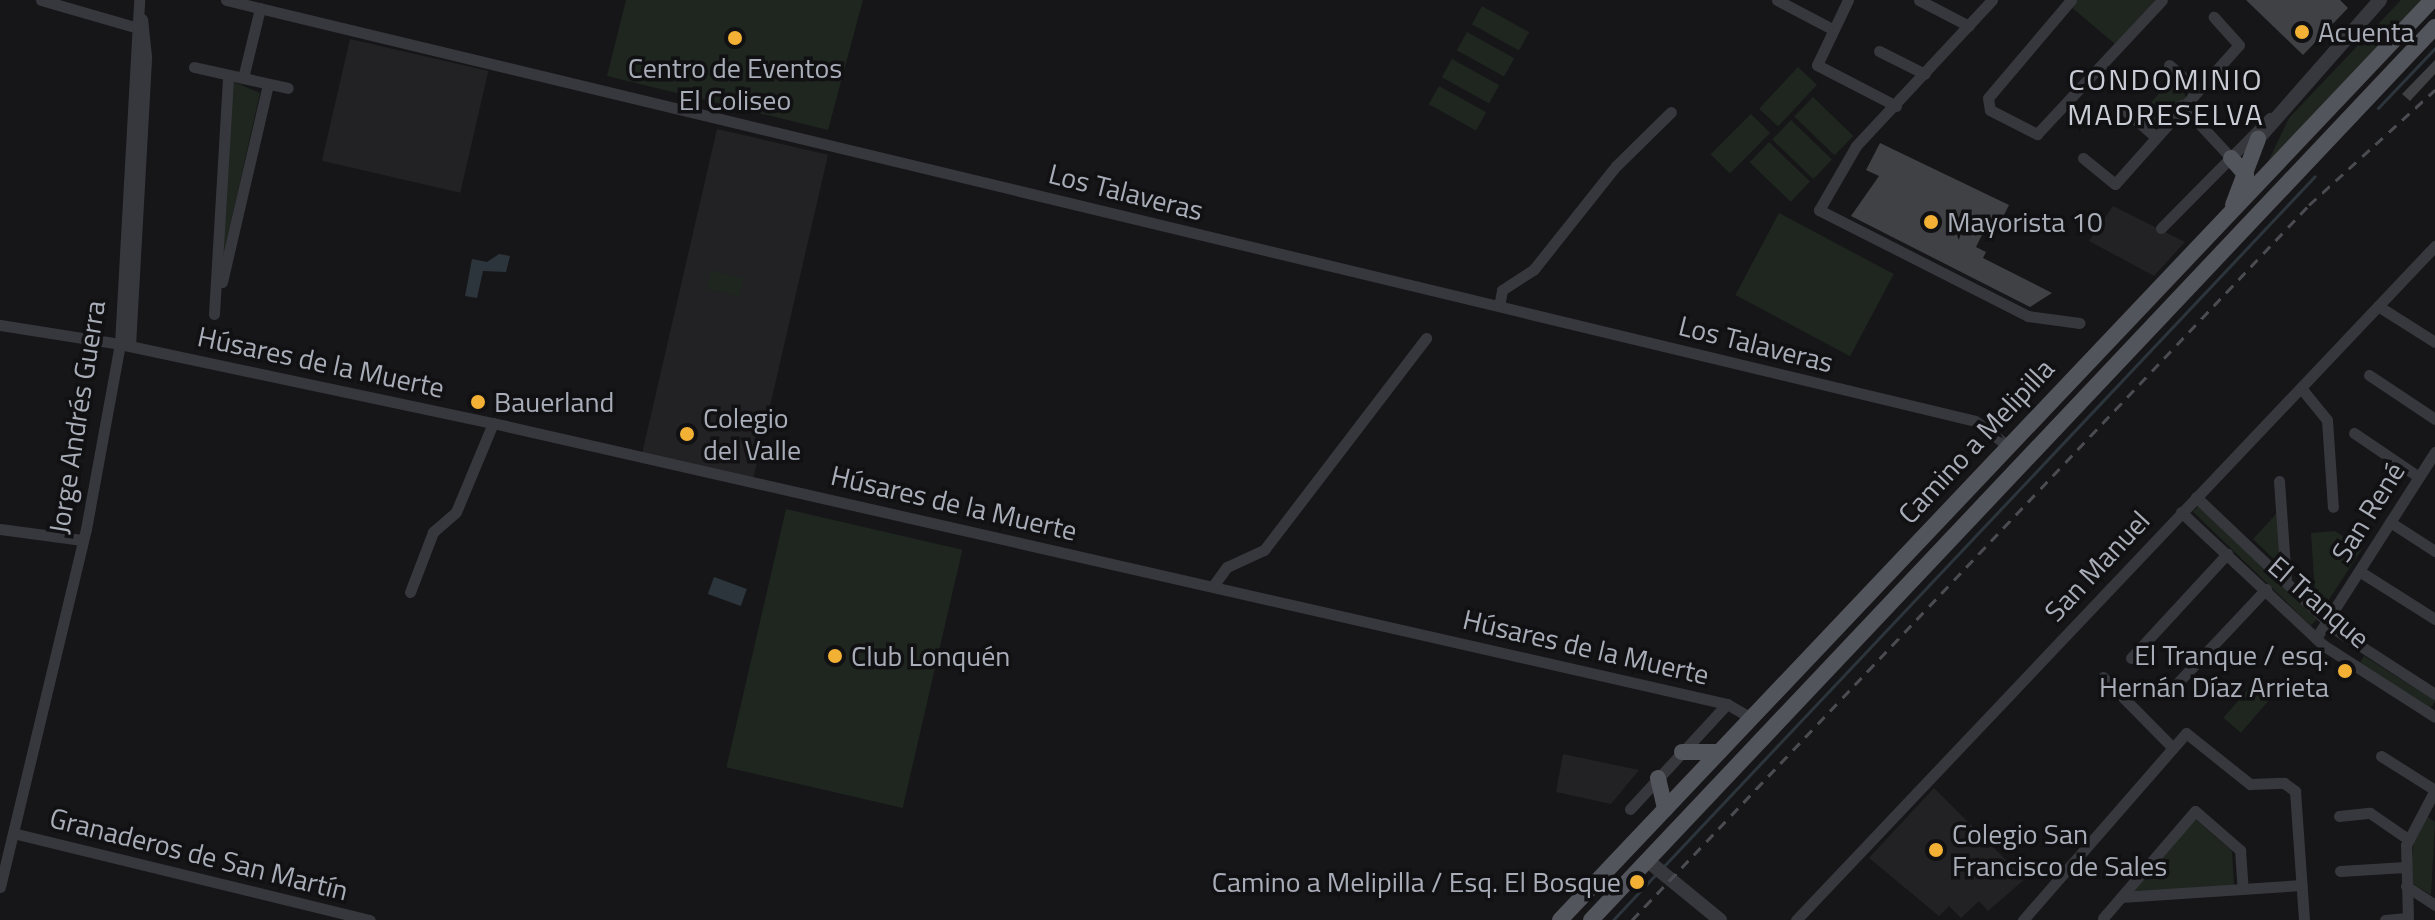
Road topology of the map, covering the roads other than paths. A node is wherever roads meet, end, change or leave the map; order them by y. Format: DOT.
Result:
graph roads {
  1 [pos="41,0"];
  2 [pos="226,0"];
  3 [pos="1848,0"];
  4 [pos="1919,0"];
  5 [pos="1992,0"];
  6 [pos="2071,0"];
  7 [pos="2162,0"];
  8 [pos="2380,0"];
  9 [pos="2432,0"];
  10 [pos="139,1"];
  11 [pos="1779,1"];
  12 [pos="260,8"];
  13 [pos="2214,17"];
  14 [pos="1969,26"];
  15 [pos="2435,27"];
  16 [pos="138,28"];
  17 [pos="1832,29"];
  18 [pos="1879,51"];
  19 [pos="2169,65"];
  20 [pos="194,67"];
  21 [pos="1925,74"];
  22 [pos="228,75"];
  23 [pos="243,78"];
  24 [pos="268,84"];
  25 [pos="288,88"];
  26 [pos="2197,89"];
  27 [pos="2182,105"];
  28 [pos="1896,106"];
  29 [pos="2282,107"];
  30 [pos="1671,112"];
  31 [pos="2127,112"];
  32 [pos="2155,136"];
  33 [pos="2258,139"];
  34 [pos="2083,158"];
  35 [pos="2231,158"];
  36 [pos="2246,175"];
  37 [pos="2230,213"];
  38 [pos="2161,228"];
  39 [pos="2435,246"];
  40 [pos="1499,306"];
  41 [pos="2378,306"];
  42 [pos="2080,323"];
  43 [pos="0,325"];
  44 [pos="2432,336"];
  45 [pos="1426,338"];
  46 [pos="125,345"];
  47 [pos="2369,375"];
  48 [pos="2301,388"];
  49 [pos="2435,419"];
  50 [pos="493,423"];
  51 [pos="2027,426"];
  52 [pos="2354,433"];
  53 [pos="2044,441"];
  54 [pos="2007,445"];
  55 [pos="2435,452"];
  56 [pos="2023,461"];
  57 [pos="2419,477"];
  58 [pos="2279,481"];
  59 [pos="2196,497"];
  60 [pos="2333,507"];
  61 [pos="2181,512"];
  62 [pos="2390,522"];
  63 [pos="0,529"];
  64 [pos="82,540"];
  65 [pos="2435,551"];
  66 [pos="2227,554"];
  67 [pos="2359,571"];
  68 [pos="2286,581"];
  69 [pos="1213,586"];
  70 [pos="2266,589"];
  71 [pos="410,592"];
  72 [pos="2435,619"];
  73 [pos="2327,622"];
  74 [pos="2316,638"];
  75 [pos="2362,649"];
  76 [pos="2131,658"];
  77 [pos="2352,664"];
  78 [pos="2103,677"];
  79 [pos="2168,693"];
  80 [pos="2435,694"];
  81 [pos="1727,704"];
  82 [pos="2435,717"];
  83 [pos="1751,718"];
  84 [pos="2170,745"];
  85 [pos="1682,752"];
  86 [pos="1719,752"];
  87 [pos="2381,756"];
  88 [pos="1658,778"];
  89 [pos="2435,790"];
  90 [pos="1630,809"];
  91 [pos="1665,809"];
  92 [pos="2339,816"];
  93 [pos="17,834"];
  94 [pos="2408,839"];
  95 [pos="2405,867"];
  96 [pos="1656,868"];
  97 [pos="2340,871"];
  98 [pos="2302,885"];
  99 [pos="2406,886"];
  100 [pos="0,887"];
  101 [pos="2243,889"];
  102 [pos="2121,897"];
  103 [pos="2435,904"];
  104 [pos="2032,910"];
  105 [pos="2103,918"];
  106 [pos="2408,919"];
  107 [pos="370,920"];
  108 [pos="1560,920"];
  109 [pos="1591,920"];
  110 [pos="1720,920"];
  111 [pos="1796,920"];
  112 [pos="2023,920"];
  113 [pos="2043,920"];
  114 [pos="2304,920"];
  115 [pos="2385,920"];
  1 -- 16 [label="street"];
  2 -- 12 [label="street, Los Talaveras"];
  3 -- 17 [label="street"];
  4 -- 14 [label="street"];
  5 -- 14 [label="street"];
  6 -- 7 [label="street"];
  8 -- 29 [label="street"];
  9 -- 37 [label="main road, Camino a Melipilla"];
  10 -- 16 [label="street, Jorge Andrés Guerra"];
  10 -- 46 [label="street, Jorge Andrés Guerra"];
  11 -- 17 [label="street"];
  12 -- 23 [label="street"];
  12 -- 40 [label="street, Los Talaveras"];
  13 -- 26 [label="street"];
  14 -- 21 [label="street"];
  15 -- 53 [label="main road, Camino a Melipilla"];
  16 -- 46 [label="street, Jorge Andrés Guerra"];
  17 -- 28 [label="street"];
  18 -- 21 [label="street"];
  19 -- 26 [label="street"];
  20 -- 22 [label="street"];
  21 -- 28 [label="street"];
  22 -- 23 [label="street"];
  22 -- 24 [label="street"];
  23 -- 24 [label="street"];
  24 -- 25 [label="street"];
  26 -- 27 [label="street"];
  27 -- 32 [label="street"];
  27 -- 35 [label="street"];
  28 -- 42 [label="street"];
  29 -- 33 [label="street"];
  29 -- 35 [label="street"];
  30 -- 40 [label="street"];
  31 -- 32 [label="street"];
  32 -- 34 [label="street"];
  33 -- 35 [label="street"];
  33 -- 36 [label="main road"];
  35 -- 36 [label="main road"];
  35 -- 38 [label="street"];
  36 -- 37 [label="main road"];
  37 -- 51 [label="main road, Camino a Melipilla"];
  39 -- 41 [label="street, San Manuel"];
  40 -- 54 [label="street, Los Talaveras"];
  41 -- 44 [label="street"];
  41 -- 48 [label="street, San Manuel"];
  43 -- 46 [label="street, Húsares de la Muerte"];
  45 -- 69 [label="street"];
  46 -- 50 [label="street, Húsares de la Muerte"];
  46 -- 64 [label="street, Jorge Andrés Guerra"];
  47 -- 49 [label="street"];
  48 -- 59 [label="street, San Manuel"];
  48 -- 60 [label="street"];
  50 -- 69 [label="street, Húsares de la Muerte"];
  50 -- 71 [label="street"];
  51 -- 53 [label="main road"];
  51 -- 54 [label="main road, Camino a Melipilla"];
  52 -- 57 [label="street"];
  53 -- 56 [label="main road, Camino a Melipilla"];
  54 -- 56 [label="main road"];
  54 -- 83 [label="main road, Camino a Melipilla"];
  55 -- 57 [label="street, San René"];
  56 -- 96 [label="main road, Camino a Melipilla"];
  57 -- 62 [label="street, San René"];
  58 -- 68 [label="street"];
  59 -- 61 [label="street, San Manuel"];
  59 -- 68 [label="street, El Tranque"];
  61 -- 66 [label="street, El Tranque"];
  61 -- 111 [label="street, San Manuel"];
  62 -- 65 [label="street"];
  62 -- 67 [label="street, San René"];
  63 -- 64 [label="street"];
  64 -- 93 [label="street, Jorge Andrés Guerra"];
  66 -- 70 [label="street, El Tranque"];
  66 -- 76 [label="street"];
  67 -- 72 [label="street"];
  67 -- 73 [label="street, San René"];
  68 -- 73 [label="street, El Tranque"];
  69 -- 81 [label="street, Húsares de la Muerte"];
  70 -- 74 [label="street, El Tranque"];
  70 -- 79 [label="street"];
  73 -- 74 [label="street, San René"];
  73 -- 75 [label="street, El Tranque"];
  74 -- 77 [label="street, El Tranque"];
  75 -- 77 [label="street"];
  75 -- 80 [label="street, El Tranque"];
  77 -- 82 [label="street, El Tranque"];
  78 -- 84 [label="street"];
  81 -- 83 [label="street, Húsares de la Muerte"];
  81 -- 85 [label="street"];
  83 -- 86 [label="main road, Camino a Melipilla"];
  84 -- 98 [label="street"];
  84 -- 104 [label="street"];
  85 -- 86 [label="main road"];
  85 -- 88 [label="street"];
  86 -- 91 [label="main road, Camino a Melipilla"];
  87 -- 89 [label="street"];
  88 -- 90 [label="street"];
  88 -- 91 [label="main road"];
  89 -- 94 [label="street"];
  91 -- 108 [label="main road, Camino a Melipilla"];
  92 -- 94 [label="street"];
  93 -- 100 [label="street, Jorge Andrés Guerra"];
  93 -- 107 [label="street, Granaderos de San Martín"];
  94 -- 95 [label="street"];
  95 -- 97 [label="street"];
  95 -- 99 [label="street"];
  96 -- 109 [label="main road, Camino a Melipilla"];
  96 -- 110 [label="street"];
  98 -- 101 [label="street"];
  98 -- 114 [label="street"];
  99 -- 103 [label="street"];
  99 -- 106 [label="street"];
  101 -- 102 [label="street"];
  101 -- 102 [label="street"];
  102 -- 105 [label="street"];
  104 -- 112 [label="street"];
  104 -- 113 [label="street"];
  106 -- 115 [label="street"];
}
